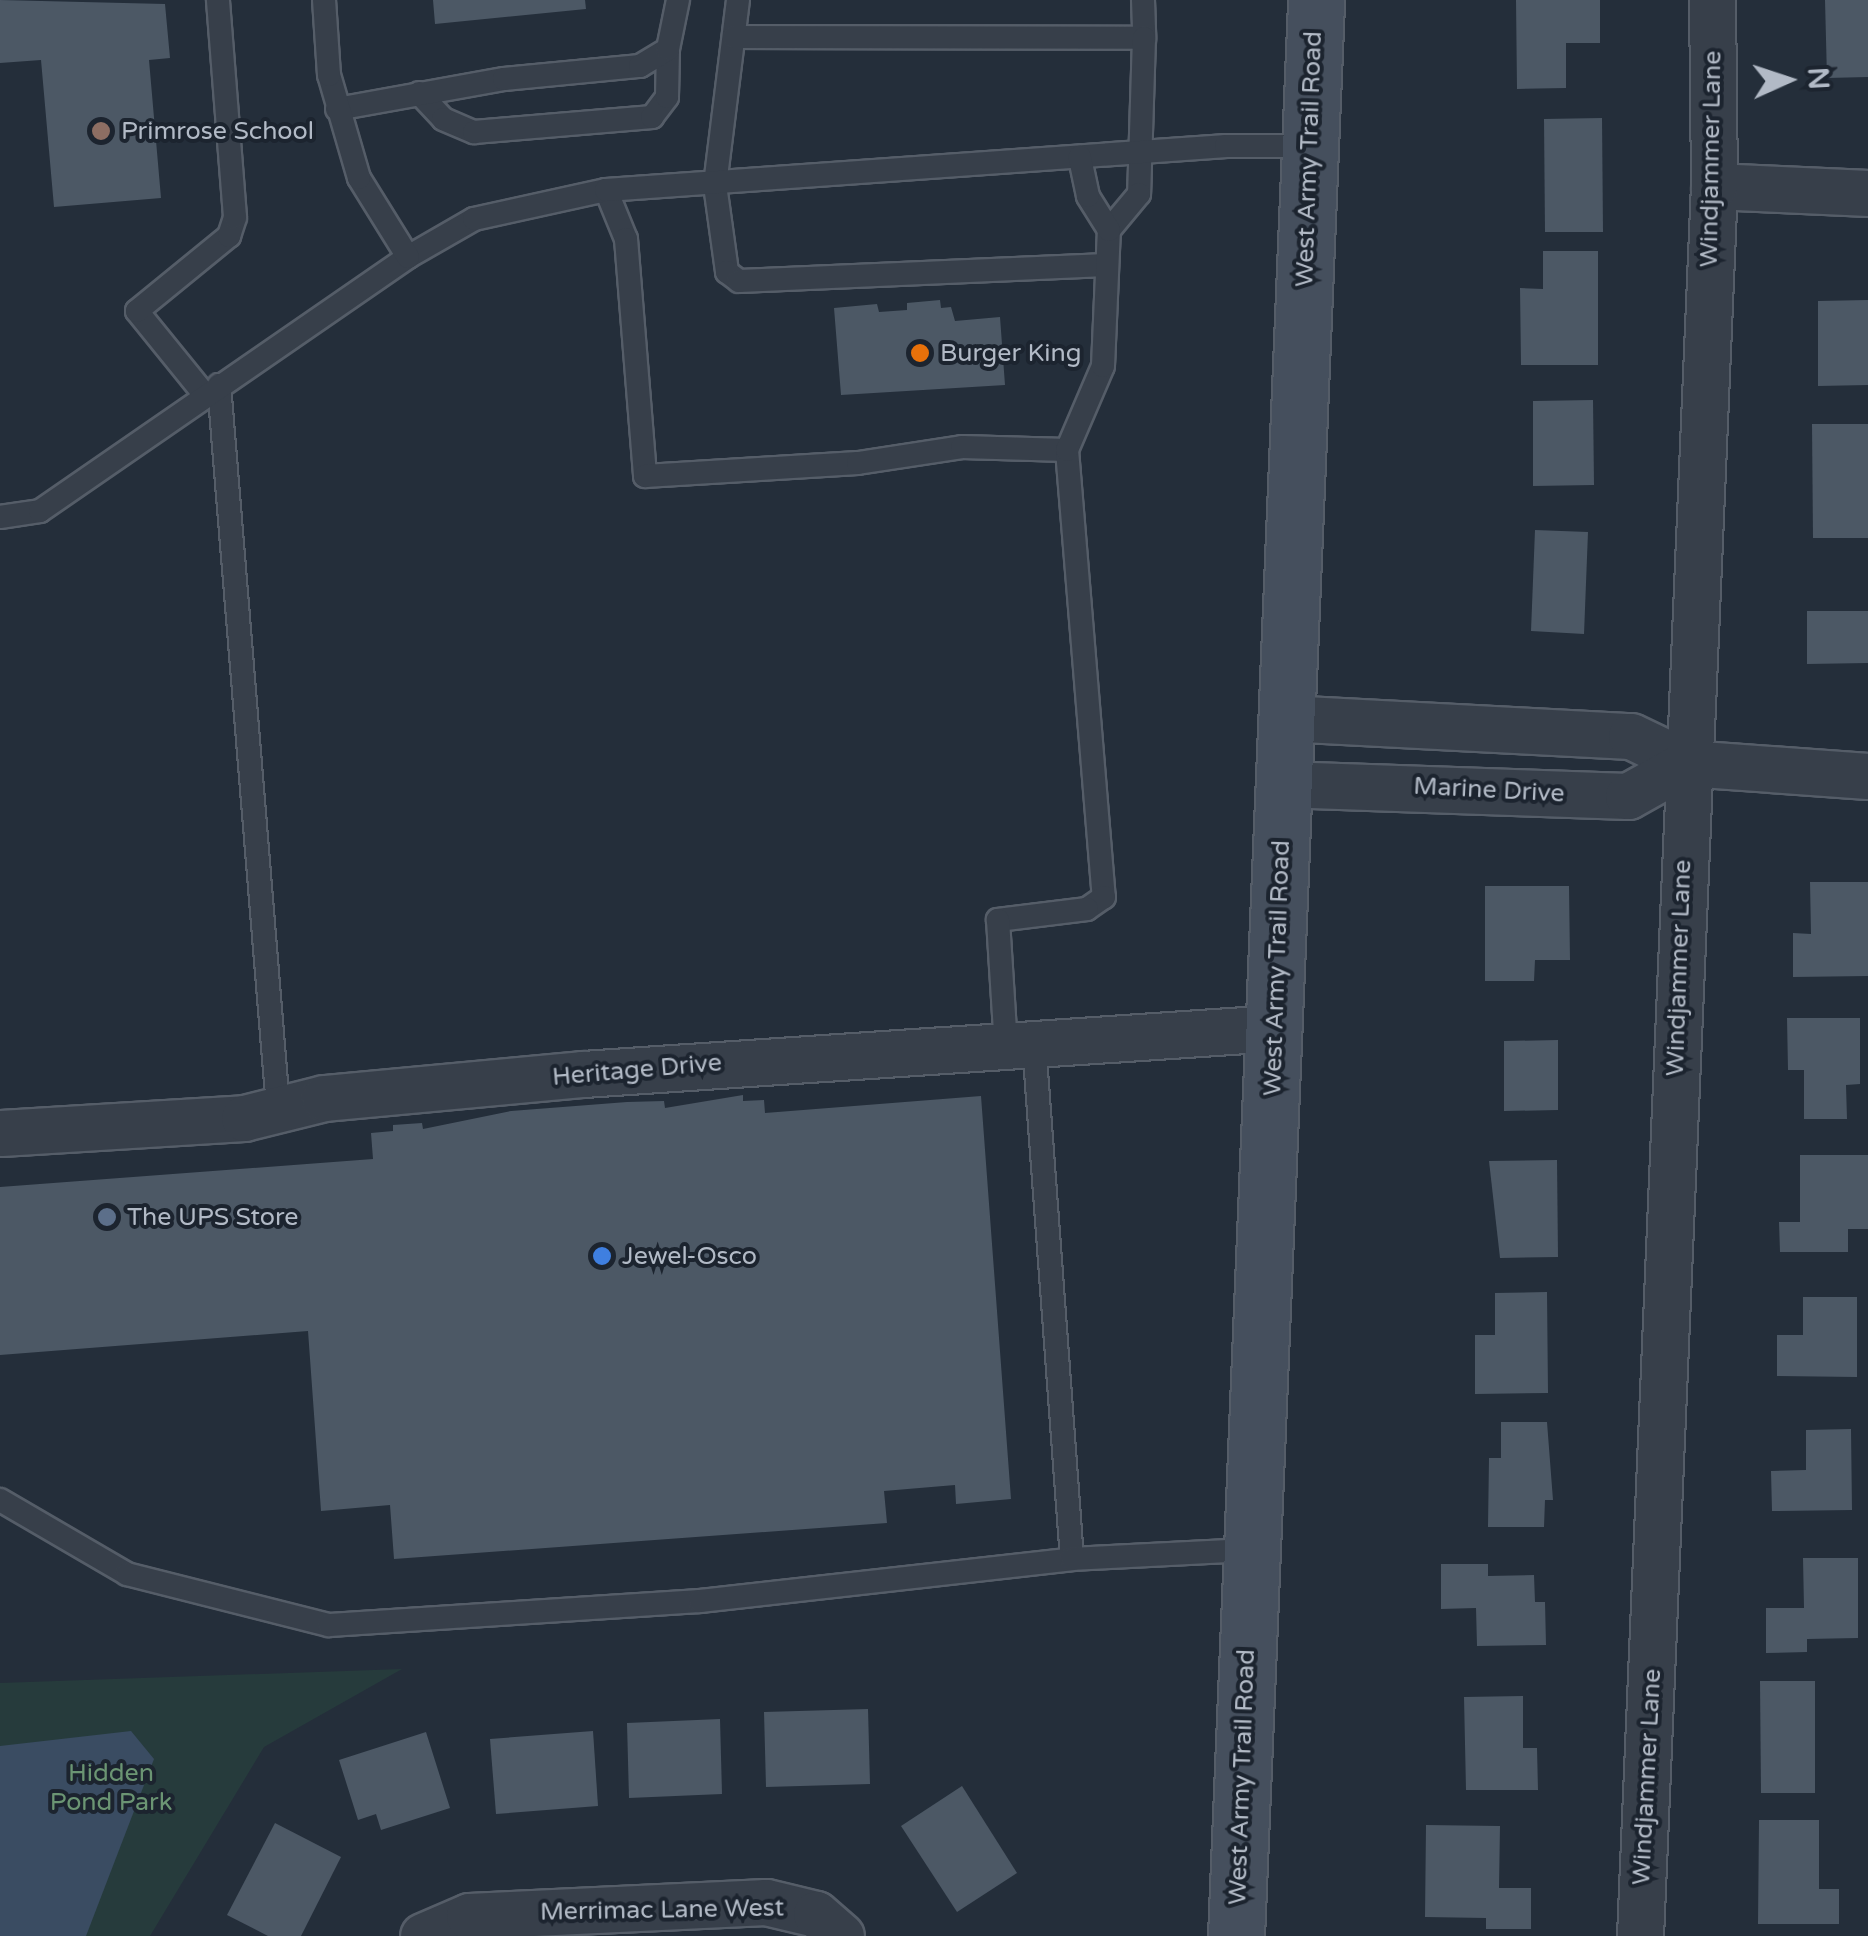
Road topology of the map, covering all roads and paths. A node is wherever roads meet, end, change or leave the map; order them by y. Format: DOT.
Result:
graph roads {
  1 [pos="218,0"];
  2 [pos="324,0"];
  3 [pos="678,0"];
  4 [pos="738,0"];
  5 [pos="1143,0"];
  6 [pos="1316,0"];
  7 [pos="1712,0"];
  8 [pos="734,37"];
  9 [pos="1144,38"];
  10 [pos="668,48"];
  11 [pos="419,93"];
  12 [pos="338,108"];
  13 [pos="1311,146"];
  14 [pos="1145,152"];
  15 [pos="1080,157"];
  16 [pos="715,185"];
  17 [pos="1714,186"];
  18 [pos="606,190"];
  19 [pos="1868,194"];
  20 [pos="1109,230"];
  21 [pos="408,257"];
  22 [pos="1107,265"];
  23 [pos="212,390"];
  24 [pos="1067,450"];
  25 [pos="0,518"];
  26 [pos="1285,718"];
  27 [pos="1687,763"];
  28 [pos="1868,776"];
  29 [pos="1282,784"];
  30 [pos="1276,1028"];
  31 [pos="1020,1045"];
  32 [pos="278,1108"];
  33 [pos="0,1131"];
  34 [pos="0,1500"];
  35 [pos="1252,1550"];
  36 [pos="1072,1559"];
  37 [pos="840,1934"];
  38 [pos="423,1936"];
  39 [pos="1236,1936"];
  40 [pos="1640,1936"];
  1 -- 23 [label="lane"];
  2 -- 12 [label="lane"];
  3 -- 10 [label="lane"];
  4 -- 8 [label="lane"];
  5 -- 9 [label="lane"];
  6 -- 13 [label="main road, West Army Trail Road"];
  7 -- 17 [label="street, Windjammer Lane"];
  8 -- 9 [label="lane"];
  8 -- 16 [label="lane"];
  9 -- 14 [label="lane"];
  10 -- 11 [label="lane"];
  10 -- 11 [label="lane"];
  11 -- 12 [label="lane"];
  12 -- 21 [label="lane"];
  13 -- 14 [label="lane"];
  13 -- 26 [label="main road, West Army Trail Road"];
  14 -- 15 [label="lane"];
  14 -- 20 [label="lane"];
  15 -- 16 [label="lane"];
  15 -- 20 [label="lane"];
  16 -- 18 [label="lane"];
  16 -- 22 [label="lane"];
  17 -- 19 [label="street"];
  17 -- 27 [label="street, Windjammer Lane"];
  18 -- 21 [label="lane"];
  18 -- 24 [label="lane"];
  20 -- 22 [label="lane"];
  21 -- 23 [label="lane"];
  22 -- 24 [label="lane"];
  23 -- 25 [label="lane"];
  23 -- 32 [label="lane"];
  24 -- 31 [label="lane"];
  26 -- 27 [label="street"];
  26 -- 29 [label="main road, West Army Trail Road"];
  27 -- 28 [label="street"];
  27 -- 29 [label="street, Marine Drive"];
  27 -- 40 [label="street, Windjammer Lane"];
  29 -- 30 [label="main road, West Army Trail Road"];
  30 -- 31 [label="street, Heritage Drive"];
  30 -- 35 [label="main road, West Army Trail Road"];
  31 -- 32 [label="street, Heritage Drive"];
  31 -- 36 [label="lane"];
  32 -- 33 [label="street, Heritage Drive"];
  34 -- 36 [label="lane"];
  35 -- 36 [label="lane"];
  35 -- 39 [label="main road, West Army Trail Road"];
  37 -- 38 [label="street, Merrimac Lane West"];
}
